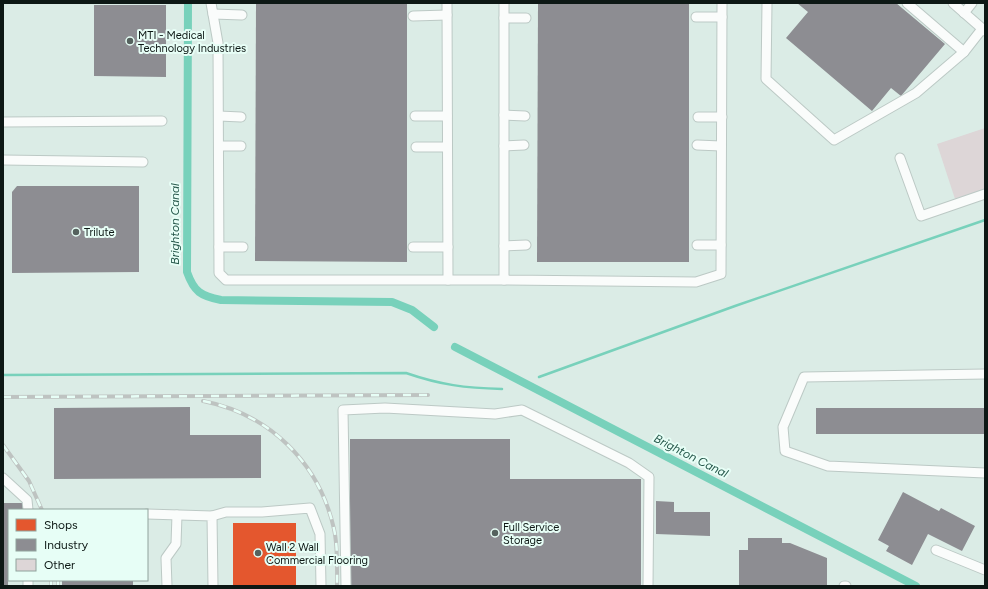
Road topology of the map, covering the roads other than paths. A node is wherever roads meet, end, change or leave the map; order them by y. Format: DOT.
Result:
graph roads {
  1 [pos="212,3"];
  2 [pos="447,3"];
  3 [pos="504,3"];
  4 [pos="722,3"];
  5 [pos="767,3"];
  6 [pos="907,3"];
  7 [pos="953,3"];
  8 [pos="972,3"];
  9 [pos="964,13"];
  10 [pos="213,14"];
  11 [pos="242,15"];
  12 [pos="447,15"];
  13 [pos="413,16"];
  14 [pos="696,17"];
  15 [pos="722,17"];
  16 [pos="504,18"];
  17 [pos="526,18"];
  18 [pos="984,30"];
  19 [pos="964,52"];
  20 [pos="504,115"];
  21 [pos="218,116"];
  22 [pos="415,116"];
  23 [pos="447,116"];
  24 [pos="525,116"];
  25 [pos="241,117"];
  26 [pos="698,117"];
  27 [pos="722,117"];
  28 [pos="162,121"];
  29 [pos="3,122"];
  30 [pos="524,145"];
  31 [pos="697,145"];
  32 [pos="219,146"];
  33 [pos="241,146"];
  34 [pos="504,146"];
  35 [pos="721,146"];
  36 [pos="416,147"];
  37 [pos="448,147"];
  38 [pos="900,158"];
  39 [pos="3,160"];
  40 [pos="143,162"];
  41 [pos="985,194"];
  42 [pos="526,245"];
  43 [pos="696,245"];
  44 [pos="721,245"];
  45 [pos="504,246"];
  46 [pos="219,247"];
  47 [pos="243,247"];
  48 [pos="413,247"];
  49 [pos="448,247"];
  50 [pos="448,280"];
  51 [pos="504,280"];
  52 [pos="985,374"];
  53 [pos="985,473"];
  54 [pos="3,478"];
  55 [pos="28,509"];
  56 [pos="148,514"];
  57 [pos="176,515"];
  58 [pos="212,516"];
  59 [pos="936,550"];
  60 [pos="985,570"];
  61 [pos="167,586"];
  62 [pos="213,586"];
  63 [pos="321,586"];
  64 [pos="346,586"];
  65 [pos="648,586"];
  1 -- 10 [label="street"];
  2 -- 12 [label="street"];
  3 -- 16 [label="street"];
  4 -- 15 [label="street"];
  5 -- 19 [label="street"];
  6 -- 19 [label="street"];
  7 -- 9 [label="street"];
  8 -- 9 [label="street"];
  9 -- 18 [label="street"];
  10 -- 11 [label="street"];
  10 -- 21 [label="street"];
  12 -- 13 [label="street"];
  12 -- 23 [label="street"];
  14 -- 15 [label="street"];
  15 -- 27 [label="street"];
  16 -- 17 [label="street"];
  16 -- 20 [label="street"];
  18 -- 19 [label="street"];
  20 -- 24 [label="street"];
  20 -- 34 [label="street"];
  21 -- 25 [label="street"];
  21 -- 32 [label="street"];
  22 -- 23 [label="street"];
  23 -- 37 [label="street"];
  26 -- 27 [label="street"];
  27 -- 35 [label="street"];
  28 -- 29 [label="street"];
  30 -- 34 [label="street"];
  31 -- 35 [label="street"];
  32 -- 33 [label="street"];
  32 -- 46 [label="street"];
  34 -- 45 [label="street"];
  35 -- 44 [label="street"];
  36 -- 37 [label="street"];
  37 -- 49 [label="street"];
  38 -- 41 [label="street"];
  39 -- 40 [label="street"];
  42 -- 45 [label="street"];
  43 -- 44 [label="street"];
  44 -- 51 [label="street"];
  45 -- 51 [label="street"];
  46 -- 47 [label="street"];
  46 -- 50 [label="street"];
  48 -- 49 [label="street"];
  49 -- 50 [label="street"];
  50 -- 51 [label="street"];
  52 -- 53 [label="street"];
  54 -- 55 [label="street"];
  56 -- 57 [label="street"];
  57 -- 58 [label="street"];
  57 -- 61 [label="street"];
  58 -- 62 [label="street"];
  58 -- 63 [label="street"];
  59 -- 60 [label="street"];
  64 -- 65 [label="street"];
}
